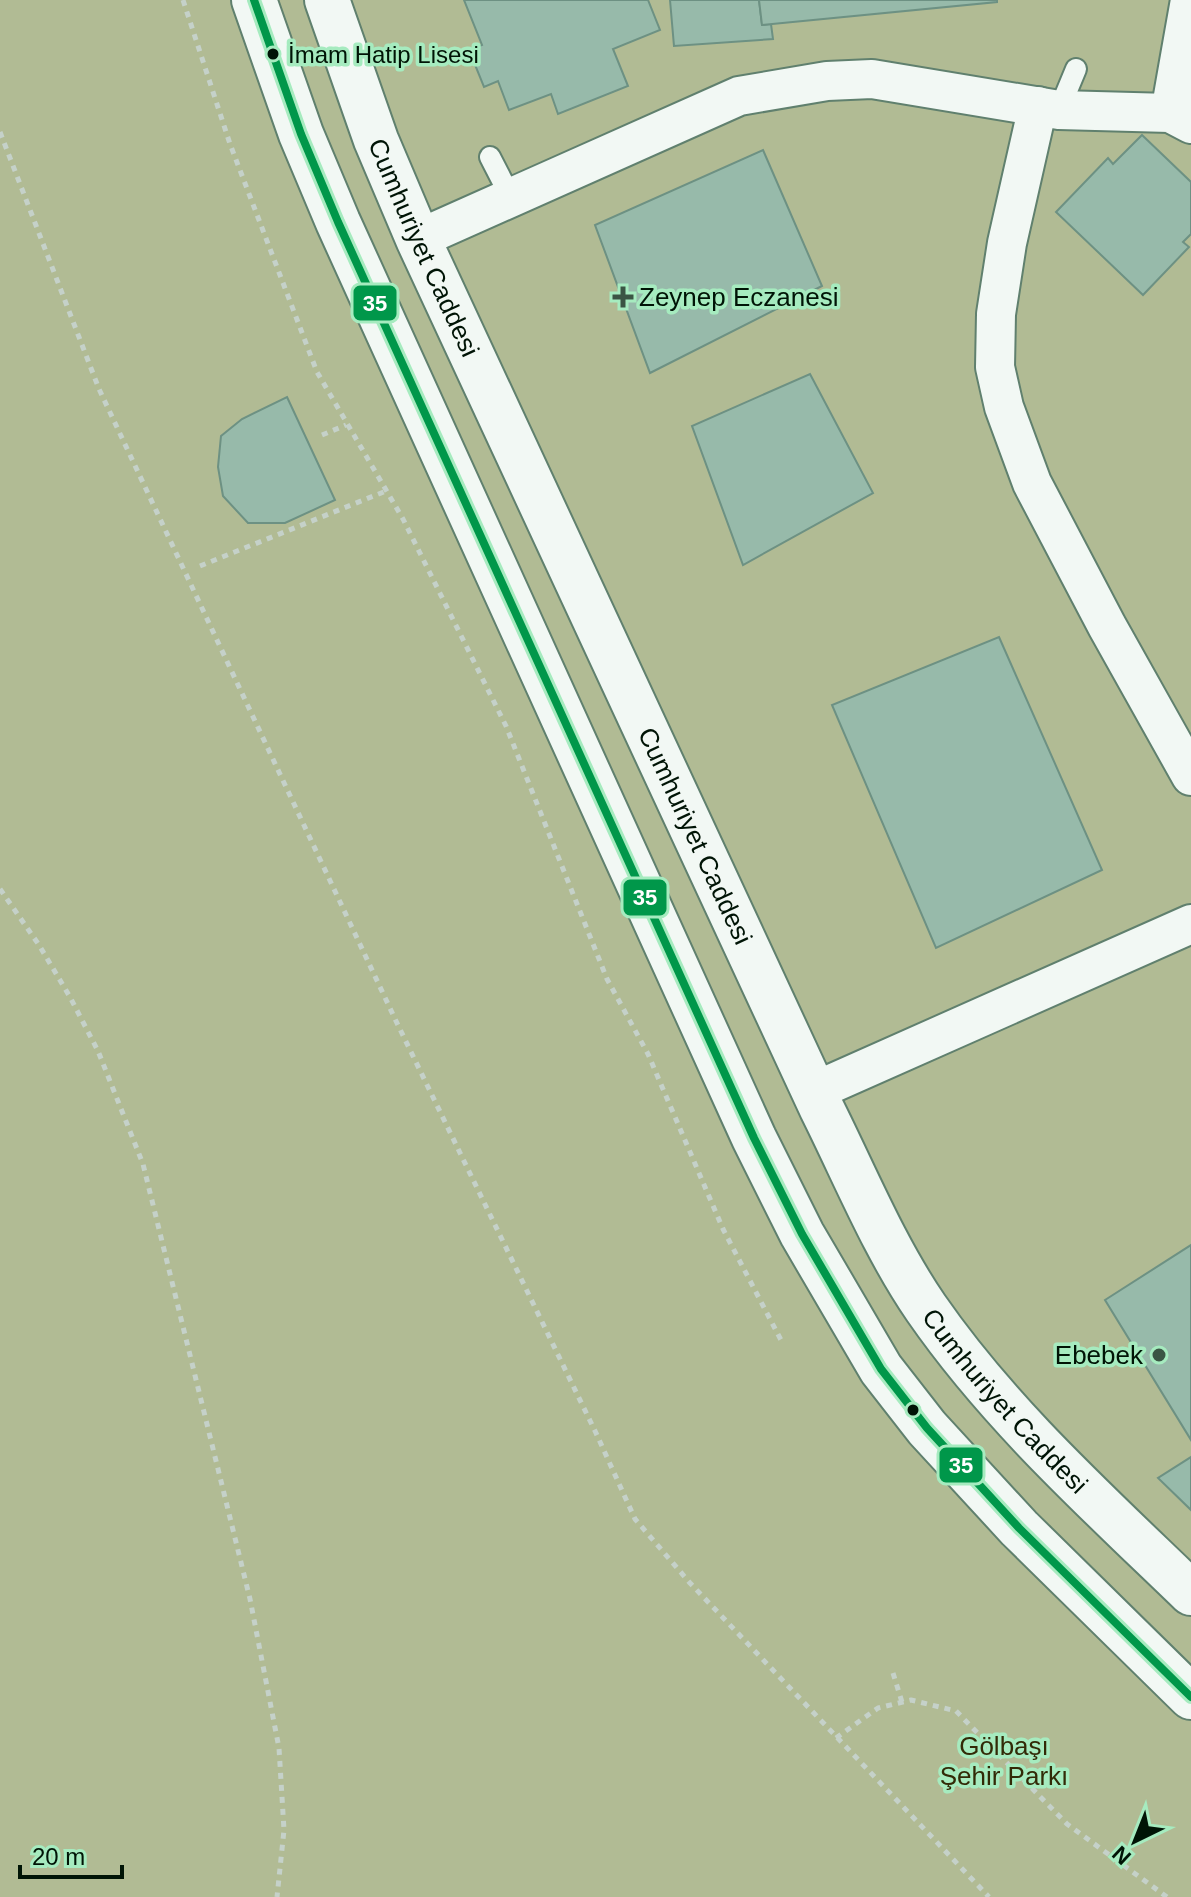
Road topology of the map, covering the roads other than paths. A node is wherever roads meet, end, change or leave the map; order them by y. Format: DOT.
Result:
graph roads {
  1 [pos="254,0"];
  2 [pos="327,0"];
  3 [pos="1190,0"];
  4 [pos="1076,69"];
  5 [pos="1048,108"];
  6 [pos="1180,119"];
  7 [pos="490,157"];
  8 [pos="511,198"];
  9 [pos="418,239"];
  10 [pos="1191,776"];
  11 [pos="1191,924"];
  12 [pos="815,1091"];
  13 [pos="1191,1593"];
  14 [pos="1191,1697"];
  1 -- 14 [label="main road"];
  2 -- 9 [label="main road, Cumhuriyet Caddesi"];
  3 -- 6 [label="street"];
  4 -- 5 [label="lane"];
  5 -- 6 [label="street"];
  5 -- 8 [label="street"];
  5 -- 10 [label="street"];
  7 -- 8 [label="lane"];
  8 -- 9 [label="street"];
  9 -- 12 [label="main road, Cumhuriyet Caddesi"];
  11 -- 12 [label="street"];
  12 -- 13 [label="main road, Cumhuriyet Caddesi"];
}
